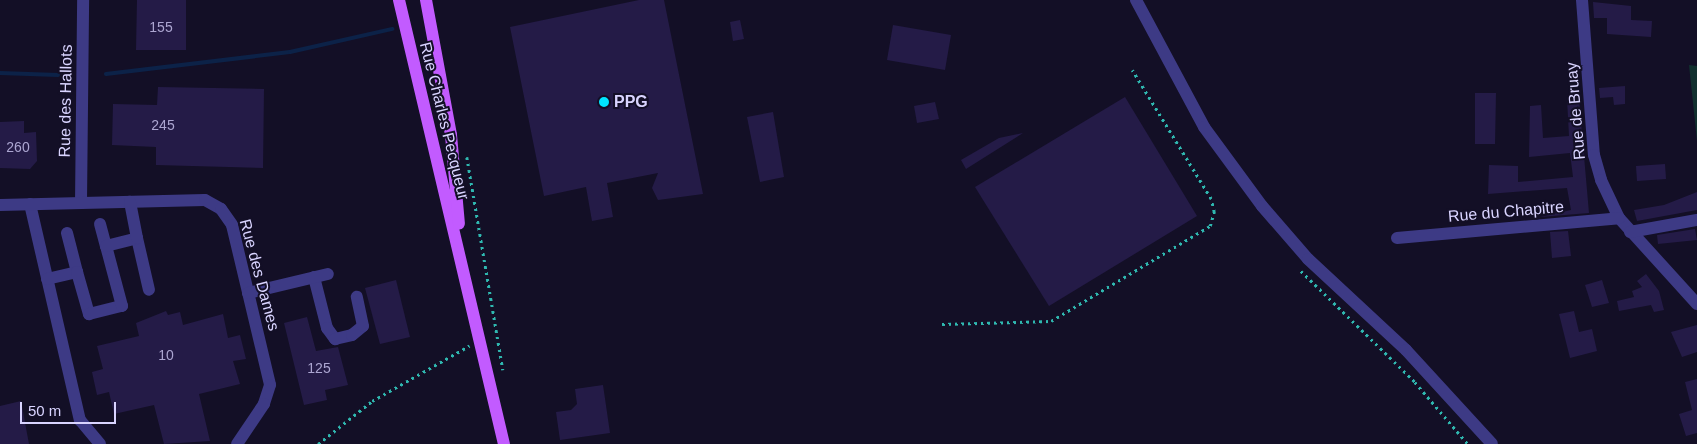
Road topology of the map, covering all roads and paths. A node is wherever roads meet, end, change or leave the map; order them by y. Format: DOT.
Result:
graph roads {
  1 [pos="83,0"];
  2 [pos="399,0"];
  3 [pos="426,0"];
  4 [pos="1136,0"];
  5 [pos="1582,0"];
  6 [pos="1132,70"];
  7 [pos="465,146"];
  8 [pos="130,202"];
  9 [pos="81,203"];
  10 [pos="0,204"];
  11 [pos="30,204"];
  12 [pos="1619,218"];
  13 [pos="1697,220"];
  14 [pos="100,224"];
  15 [pos="1630,232"];
  16 [pos="67,233"];
  17 [pos="138,238"];
  18 [pos="1397,238"];
  19 [pos="106,246"];
  20 [pos="460,249"];
  21 [pos="77,272"];
  22 [pos="328,274"];
  23 [pos="314,277"];
  24 [pos="48,279"];
  25 [pos="150,290"];
  26 [pos="248,294"];
  27 [pos="357,297"];
  28 [pos="1697,304"];
  29 [pos="942,324"];
  30 [pos="481,344"];
  31 [pos="503,370"];
  32 [pos="100,444"];
  33 [pos="236,444"];
  34 [pos="318,444"];
  35 [pos="504,444"];
  36 [pos="1492,444"];
  1 -- 9 [label="street, Rue des Hallots"];
  2 -- 20 [label="main road, Rue Charles Pecqueur"];
  3 -- 20 [label="main road, Rue Charles Pecqueur"];
  4 -- 36 [label="street"];
  5 -- 12 [label="street, Rue de Bruay"];
  6 -- 29 [label="path"];
  7 -- 31 [label="path"];
  8 -- 9 [label="street, Rue des Dames"];
  8 -- 17 [label="street"];
  8 -- 26 [label="street, Rue des Dames"];
  9 -- 11 [label="street, Rue des Dames"];
  10 -- 11 [label="street, Rue des Dames"];
  11 -- 24 [label="street"];
  12 -- 15 [label="street, Rue de Bruay"];
  12 -- 18 [label="street, Rue du Chapitre"];
  13 -- 15 [label="street"];
  14 -- 19 [label="street"];
  15 -- 28 [label="street, Rue de Bruay"];
  16 -- 21 [label="street"];
  17 -- 19 [label="street"];
  17 -- 25 [label="street"];
  19 -- 21 [label="street"];
  20 -- 30 [label="main road, Rue Charles Pecqueur"];
  21 -- 24 [label="street"];
  22 -- 23 [label="street"];
  23 -- 26 [label="street"];
  23 -- 27 [label="street"];
  24 -- 32 [label="street"];
  26 -- 33 [label="street, Rue des Dames"];
  30 -- 34 [label="path"];
  30 -- 35 [label="main road, Rue Charles Pecqueur"];
}
